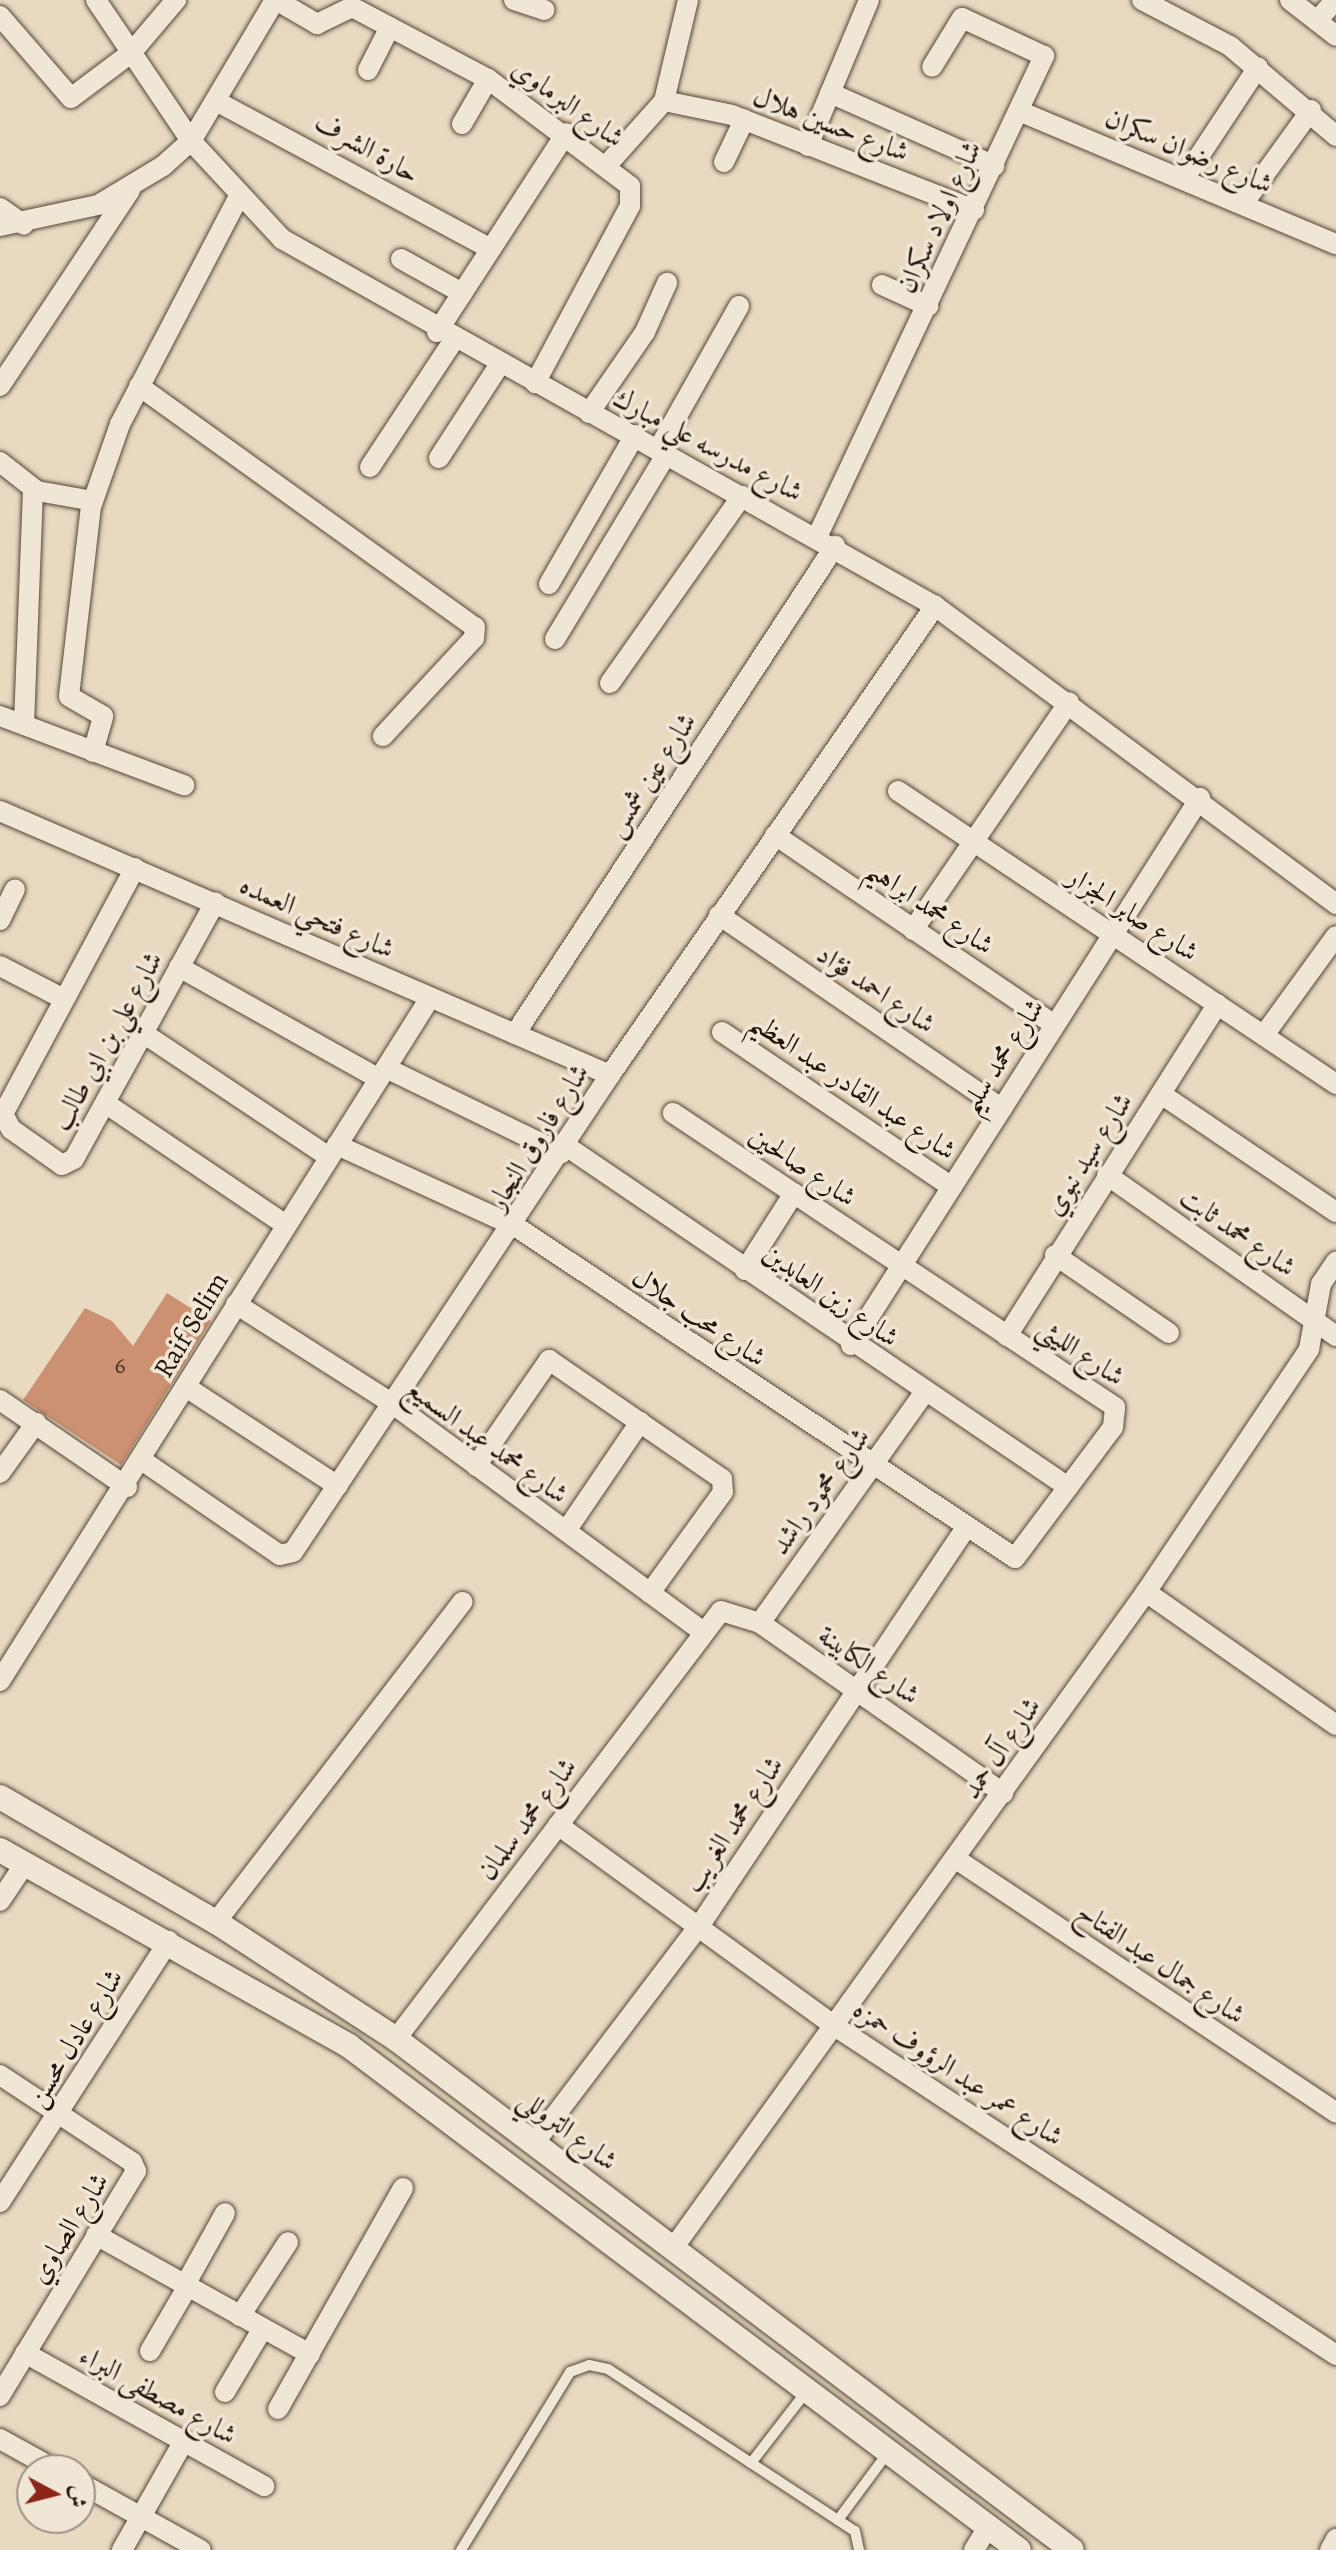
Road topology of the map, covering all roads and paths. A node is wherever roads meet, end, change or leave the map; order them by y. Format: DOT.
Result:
graph roads {
  1 [pos="176,0"];
  2 [pos="275,0"];
  3 [pos="514,0"];
  4 [pos="688,0"];
  5 [pos="869,0"];
  6 [pos="1142,0"];
  7 [pos="1290,0"];
  8 [pos="1335,0"];
  9 [pos="104,3"];
  10 [pos="544,10"];
  11 [pos="0,16"];
  12 [pos="1317,21"];
  13 [pos="390,27"];
  14 [pos="1336,36"];
  15 [pos="131,53"];
  16 [pos="932,67"];
  17 [pos="1258,67"];
  18 [pos="368,70"];
  19 [pos="488,79"];
  20 [pos="830,93"];
  21 [pos="216,101"];
  22 [pos="664,101"];
  23 [pos="1311,110"];
  24 [pos="1019,111"];
  25 [pos="744,120"];
  26 [pos="462,124"];
  27 [pos="566,133"];
  28 [pos="1336,136"];
  29 [pos="191,141"];
  30 [pos="808,146"];
  31 [pos="724,162"];
  32 [pos="607,165"];
  33 [pos="995,166"];
  34 [pos="1184,179"];
  35 [pos="131,188"];
  36 [pos="238,198"];
  37 [pos="1243,204"];
  38 [pos="0,208"];
  39 [pos="974,210"];
  40 [pos="24,225"];
  41 [pos="0,226"];
  42 [pos="1336,244"];
  43 [pos="491,249"];
  44 [pos="401,259"];
  45 [pos="667,283"];
  46 [pos="882,285"];
  47 [pos="462,293"];
  48 [pos="739,306"];
  49 [pos="928,306"];
  50 [pos="445,337"];
  51 [pos="500,364"];
  52 [pos="535,383"];
  53 [pos="0,386"];
  54 [pos="139,386"];
  55 [pos="589,413"];
  56 [pos="635,435"];
  57 [pos="663,451"];
  58 [pos="439,458"];
  59 [pos="0,462"];
  60 [pos="370,467"];
  61 [pos="33,488"];
  62 [pos="742,496"];
  63 [pos="93,501"];
  64 [pos="826,541"];
  65 [pos="549,584"];
  66 [pos="935,606"];
  67 [pos="555,639"];
  68 [pos="610,683"];
  69 [pos="1069,702"];
  70 [pos="0,716"];
  71 [pos="24,724"];
  72 [pos="383,736"];
  73 [pos="93,752"];
  74 [pos="184,785"];
  75 [pos="898,791"];
  76 [pos="1200,798"];
  77 [pos="0,811"];
  78 [pos="775,835"];
  79 [pos="973,842"];
  80 [pos="135,868"];
  81 [pos="15,889"];
  82 [pos="215,902"];
  83 [pos="1336,904"];
  84 [pos="719,915"];
  85 [pos="0,920"];
  86 [pos="913,930"];
  87 [pos="1113,934"];
  88 [pos="1336,936"];
  89 [pos="0,966"];
  90 [pos="179,967"];
  91 [pos="430,998"];
  92 [pos="64,999"];
  93 [pos="1218,1004"];
  94 [pos="1055,1025"];
  95 [pos="722,1032"];
  96 [pos="143,1033"];
  97 [pos="515,1034"];
  98 [pos="1264,1035"];
  99 [pos="382,1074"];
  100 [pos="610,1075"];
  101 [pos="1336,1084"];
  102 [pos="1161,1094"];
  103 [pos="105,1103"];
  104 [pos="1002,1109"];
  105 [pos="673,1113"];
  106 [pos="563,1149"];
  107 [pos="333,1151"];
  108 [pos="1107,1175"];
  109 [pos="952,1187"];
  110 [pos="794,1193"];
  111 [pos="1336,1212"];
  112 [pos="286,1225"];
  113 [pos="515,1226"];
  114 [pos="1055,1255"];
  115 [pos="1336,1262"];
  116 [pos="901,1267"];
  117 [pos="745,1270"];
  118 [pos="236,1304"];
  119 [pos="1316,1321"];
  120 [pos="1169,1333"];
  121 [pos="1007,1336"];
  122 [pos="1336,1336"];
  123 [pos="851,1345"];
  124 [pos="186,1387"];
  125 [pos="925,1392"];
  126 [pos="0,1400"];
  127 [pos="393,1404"];
  128 [pos="640,1422"];
  129 [pos="36,1423"];
  130 [pos="143,1461"];
  131 [pos="476,1466"];
  132 [pos="872,1467"];
  133 [pos="0,1473"];
  134 [pos="338,1486"];
  135 [pos="127,1487"];
  136 [pos="1068,1487"];
  137 [pos="966,1528"];
  138 [pos="566,1531"];
  139 [pos="1015,1558"];
  140 [pos="1146,1592"];
  141 [pos="650,1593"];
  142 [pos="462,1602"];
  143 [pos="760,1623"];
  144 [pos="701,1630"];
  145 [pos="0,1681"];
  146 [pos="856,1690"];
  147 [pos="1336,1725"];
  148 [pos="1003,1793"];
  149 [pos="0,1797"];
  150 [pos="558,1825"];
  151 [pos="0,1850"];
  152 [pos="956,1859"];
  153 [pos="24,1865"];
  154 [pos="127,1871"];
  155 [pos="0,1901"];
  156 [pos="101,1906"];
  157 [pos="216,1922"];
  158 [pos="700,1925"];
  159 [pos="169,1941"];
  160 [pos="836,2027"];
  161 [pos="396,2039"];
  162 [pos="0,2075"];
  163 [pos="1336,2112"];
  164 [pos="60,2118"];
  165 [pos="535,2142"];
  166 [pos="403,2188"];
  167 [pos="0,2202"];
  168 [pos="225,2213"];
  169 [pos="96,2235"];
  170 [pos="288,2242"];
  171 [pos="674,2247"];
  172 [pos="186,2286"];
  173 [pos="240,2316"];
  174 [pos="263,2328"];
  175 [pos="150,2351"];
  176 [pos="25,2353"];
  177 [pos="310,2354"];
  178 [pos="1336,2355"];
  179 [pos="809,2387"];
  180 [pos="225,2392"];
  181 [pos="0,2396"];
  182 [pos="278,2409"];
  183 [pos="0,2439"];
  184 [pos="184,2441"];
  185 [pos="891,2448"];
  186 [pos="27,2454"];
  187 [pos="751,2463"];
  188 [pos="264,2486"];
  189 [pos="96,2492"];
  190 [pos="141,2517"];
  191 [pos="838,2520"];
  192 [pos="989,2525"];
  193 [pos="1336,2539"];
  194 [pos="122,2550"];
  195 [pos="201,2550"];
  196 [pos="461,2550"];
  197 [pos="859,2550"];
  198 [pos="974,2550"];
  199 [pos="1019,2550"];
  200 [pos="1072,2550"];
  201 [pos="1330,2550"];
  1 -- 15 [label="street"];
  2 -- 13 [label="street, شارع البرماوي"];
  2 -- 21 [label="street"];
  3 -- 10 [label="street"];
  4 -- 22 [label="street"];
  5 -- 20 [label="street"];
  6 -- 17 [label="street"];
  7 -- 12 [label="street"];
  8 -- 12 [label="street"];
  9 -- 15 [label="street, شارع مدرسه علي مبارك"];
  11 -- 15 [label="street"];
  12 -- 14 [label="street"];
  13 -- 18 [label="street"];
  13 -- 19 [label="street, شارع البرماوي"];
  15 -- 29 [label="street, شارع مدرسه علي مبارك"];
  16 -- 24 [label="street, شارع اولاد سكران"];
  17 -- 23 [label="street"];
  17 -- 34 [label="street"];
  19 -- 26 [label="street"];
  19 -- 27 [label="street, شارع البرماوي"];
  20 -- 30 [label="street"];
  20 -- 33 [label="street"];
  21 -- 29 [label="street"];
  21 -- 43 [label="street, حارة الشرف"];
  22 -- 25 [label="street, شارع حسين هلال"];
  22 -- 32 [label="street"];
  23 -- 28 [label="street"];
  23 -- 37 [label="street"];
  24 -- 33 [label="street, شارع اولاد سكران"];
  24 -- 34 [label="street, شارع رضوان سكران"];
  25 -- 30 [label="street, شارع حسين هلال"];
  25 -- 31 [label="street"];
  27 -- 32 [label="street, شارع البرماوي"];
  27 -- 43 [label="street"];
  29 -- 35 [label="street"];
  29 -- 36 [label="street, شارع مدرسه علي مبارك"];
  30 -- 39 [label="street, شارع حسين هلال"];
  32 -- 52 [label="street, شارع البرماوي"];
  33 -- 39 [label="street, شارع اولاد سكران"];
  34 -- 37 [label="street, شارع رضوان سكران"];
  35 -- 40 [label="street"];
  35 -- 53 [label="street"];
  36 -- 50 [label="street, شارع مدرسه علي مبارك"];
  36 -- 54 [label="street"];
  37 -- 42 [label="street, شارع رضوان سكران"];
  38 -- 40 [label="street"];
  39 -- 49 [label="street, شارع اولاد سكران"];
  40 -- 41 [label="street"];
  43 -- 47 [label="street"];
  44 -- 47 [label="street"];
  45 -- 55 [label="street"];
  46 -- 49 [label="street"];
  47 -- 50 [label="street"];
  48 -- 57 [label="street"];
  49 -- 64 [label="street, شارع اولاد سكران"];
  50 -- 51 [label="street, شارع مدرسه علي مبارك"];
  50 -- 60 [label="street"];
  51 -- 52 [label="street, شارع مدرسه علي مبارك"];
  51 -- 58 [label="street"];
  52 -- 55 [label="street, شارع مدرسه علي مبارك"];
  54 -- 63 [label="street"];
  54 -- 72 [label="street"];
  55 -- 56 [label="street, شارع مدرسه علي مبارك"];
  56 -- 57 [label="street, شارع مدرسه علي مبارك"];
  56 -- 65 [label="street"];
  57 -- 62 [label="street, شارع مدرسه علي مبارك"];
  57 -- 67 [label="street"];
  59 -- 61 [label="street"];
  61 -- 63 [label="street"];
  61 -- 71 [label="street"];
  62 -- 64 [label="street, شارع مدرسه علي مبارك"];
  62 -- 68 [label="street"];
  63 -- 73 [label="street"];
  64 -- 66 [label="street, شارع مدرسه علي مبارك"];
  64 -- 97 [label="street, شارع عين شمس"];
  66 -- 69 [label="street, شارع مدرسه علي مبارك"];
  66 -- 78 [label="street, شارع فاروق النجار"];
  69 -- 76 [label="street, شارع مدرسه علي مبارك"];
  69 -- 79 [label="street"];
  70 -- 71 [label="street"];
  71 -- 73 [label="street"];
  73 -- 74 [label="street"];
  75 -- 79 [label="street, شارع صابر الجزار"];
  76 -- 83 [label="street, شارع مدرسه علي مبارك"];
  76 -- 87 [label="street, شارع محمد سليم"];
  77 -- 80 [label="street, شارع فتحي العمده"];
  78 -- 84 [label="street, شارع فاروق النجار"];
  78 -- 86 [label="street, شارع محمد ابراهيم"];
  79 -- 86 [label="street"];
  79 -- 87 [label="street, شارع صابر الجزار"];
  80 -- 82 [label="street, شارع فتحي العمده"];
  80 -- 92 [label="street"];
  81 -- 85 [label="street"];
  82 -- 90 [label="street, شارع علي بن ابي طالب"];
  82 -- 91 [label="street, شارع فتحي العمده"];
  84 -- 100 [label="street, شارع فاروق النجار"];
  84 -- 104 [label="street, شارع احمد فؤاد"];
  86 -- 94 [label="street, شارع محمد ابراهيم"];
  87 -- 93 [label="street, شارع صابر الجزار"];
  87 -- 94 [label="street, شارع محمد سليم"];
  88 -- 98 [label="street"];
  89 -- 92 [label="street"];
  90 -- 96 [label="street, شارع علي بن ابي طالب"];
  90 -- 99 [label="street, شارع زين العابدين"];
  91 -- 97 [label="street, شارع فتحي العمده"];
  91 -- 99 [label="street, Raif Selim"];
  92 -- 103 [label="street, شارع علي بن ابي طالب"];
  93 -- 98 [label="street, شارع صابر الجزار"];
  93 -- 102 [label="street, شارع سيد نبوي"];
  94 -- 104 [label="street, شارع محمد سليم"];
  95 -- 109 [label="street, شارع عبد القادر عبد العظيم"];
  96 -- 103 [label="street, شارع علي بن ابي طالب"];
  96 -- 107 [label="street, شارع محب جلال"];
  97 -- 100 [label="street, شارع فتحي العمده"];
  98 -- 101 [label="street, شارع صابر الجزار"];
  99 -- 106 [label="street, شارع زين العابدين"];
  99 -- 107 [label="street, Raif Selim"];
  100 -- 106 [label="street, شارع فاروق النجار"];
  102 -- 108 [label="street, شارع سيد نبوي"];
  102 -- 111 [label="street"];
  103 -- 112 [label="street"];
  104 -- 109 [label="street, شارع محمد سليم"];
  105 -- 110 [label="street, شارع صالحين"];
  106 -- 113 [label="street, شارع فاروق النجار"];
  106 -- 117 [label="street, شارع زين العابدين"];
  107 -- 112 [label="street, Raif Selim"];
  107 -- 113 [label="street, شارع محب جلال"];
  108 -- 114 [label="street, شارع سيد نبوي"];
  108 -- 119 [label="street, شارع محمد ثابت"];
  109 -- 116 [label="street, شارع محمد سليم"];
  110 -- 116 [label="street, شارع صالحين"];
  110 -- 117 [label="street"];
  112 -- 118 [label="street, Raif Selim"];
  113 -- 127 [label="street, شارع فاروق النجار"];
  113 -- 132 [label="street, شارع محب جلال"];
  114 -- 120 [label="street"];
  114 -- 121 [label="street, شارع سيد نبوي"];
  115 -- 119 [label="street, شارع آل حمد"];
  116 -- 121 [label="street, شارع الليثي"];
  116 -- 123 [label="street, شارع محمد سليم"];
  117 -- 123 [label="street, شارع زين العابدين"];
  118 -- 124 [label="street, Raif Selim"];
  118 -- 127 [label="street, شارع محمد عبد السميع"];
  119 -- 122 [label="street, شارع محمد ثابت"];
  119 -- 140 [label="street, شارع آل حمد"];
  121 -- 136 [label="street, شارع الليثي"];
  123 -- 125 [label="street, شارع زين العابدين"];
  124 -- 130 [label="street, Raif Selim"];
  124 -- 134 [label="street"];
  125 -- 132 [label="street, شارع محمود راشد"];
  125 -- 136 [label="street, شارع زين العابدين"];
  126 -- 129 [label="street"];
  127 -- 131 [label="street, شارع محمد عبد السميع"];
  127 -- 134 [label="street, شارع فاروق النجار"];
  128 -- 131 [label="street"];
  128 -- 138 [label="street"];
  128 -- 141 [label="street"];
  129 -- 133 [label="street"];
  129 -- 135 [label="street"];
  130 -- 134 [label="street, شارع فاروق النجار"];
  130 -- 135 [label="street, Raif Selim"];
  131 -- 138 [label="street, شارع محمد عبد السميع"];
  132 -- 137 [label="street, شارع محب جلال"];
  132 -- 143 [label="street, شارع محمود راشد"];
  135 -- 145 [label="street, Raif Selim"];
  136 -- 139 [label="street, شارع الليثي"];
  137 -- 139 [label="street, شارع محب جلال"];
  137 -- 146 [label="street, شارع محمد الغريب"];
  138 -- 141 [label="street, شارع محمد عبد السميع"];
  140 -- 147 [label="street"];
  140 -- 148 [label="street, شارع آل حمد"];
  141 -- 144 [label="street, شارع محمد عبد السميع"];
  142 -- 157 [label="street"];
  143 -- 144 [label="street, شارع الكابينة"];
  143 -- 146 [label="street, شارع الكابينة"];
  144 -- 150 [label="street, شارع محمد سلمان"];
  146 -- 148 [label="street, شارع الكابينة"];
  146 -- 158 [label="street, شارع محمد الغريب"];
  148 -- 152 [label="street, شارع آل حمد"];
  149 -- 154 [label="street, شارع التروللي"];
  150 -- 158 [label="street, شارع عمر عبد الرؤوف حمزه"];
  150 -- 161 [label="street, شارع محمد سلمان"];
  151 -- 153 [label="street"];
  152 -- 160 [label="street, شارع آل حمد"];
  152 -- 163 [label="street, شارع جمال عبد الفتاح"];
  153 -- 155 [label="street"];
  153 -- 156 [label="street"];
  154 -- 156 [label="street"];
  154 -- 157 [label="street, شارع التروللي"];
  156 -- 159 [label="street"];
  157 -- 161 [label="street, شارع التروللي"];
  158 -- 160 [label="street, شارع عمر عبد الرؤوف حمزه"];
  158 -- 165 [label="street, شارع محمد الغريب"];
  159 -- 164 [label="street, شارع عادل محسن"];
  159 -- 179 [label="street"];
  160 -- 171 [label="street, شارع آل حمد"];
  160 -- 178 [label="street, شارع عمر عبد الرؤوف حمزه"];
  161 -- 165 [label="street, شارع التروللي"];
  162 -- 164 [label="street"];
  164 -- 167 [label="street, شارع عادل محسن"];
  164 -- 169 [label="street, شارع الصاوي"];
  165 -- 171 [label="street, شارع التروللي"];
  166 -- 177 [label="street"];
  168 -- 172 [label="street"];
  169 -- 172 [label="street"];
  169 -- 176 [label="street, شارع الصاوي"];
  170 -- 173 [label="street"];
  171 -- 200 [label="street, شارع التروللي"];
  172 -- 173 [label="street"];
  172 -- 175 [label="street"];
  173 -- 174 [label="street"];
  174 -- 177 [label="street"];
  174 -- 180 [label="street"];
  176 -- 181 [label="street, شارع الصاوي"];
  176 -- 184 [label="street, شارع مصطفى البراء"];
  177 -- 182 [label="street"];
  179 -- 185 [label="street"];
  179 -- 187 [label="lane"];
  183 -- 186 [label="street"];
  184 -- 188 [label="street, شارع مصطفى البراء"];
  184 -- 190 [label="street"];
  185 -- 191 [label="lane"];
  185 -- 192 [label="street"];
  187 -- 191 [label="lane"];
  187 -- 196 [label="lane"];
  189 -- 190 [label="street"];
  190 -- 194 [label="street"];
  190 -- 195 [label="street"];
  191 -- 197 [label="lane"];
  192 -- 198 [label="street"];
  192 -- 199 [label="street"];
  193 -- 201 [label="street"];
}
